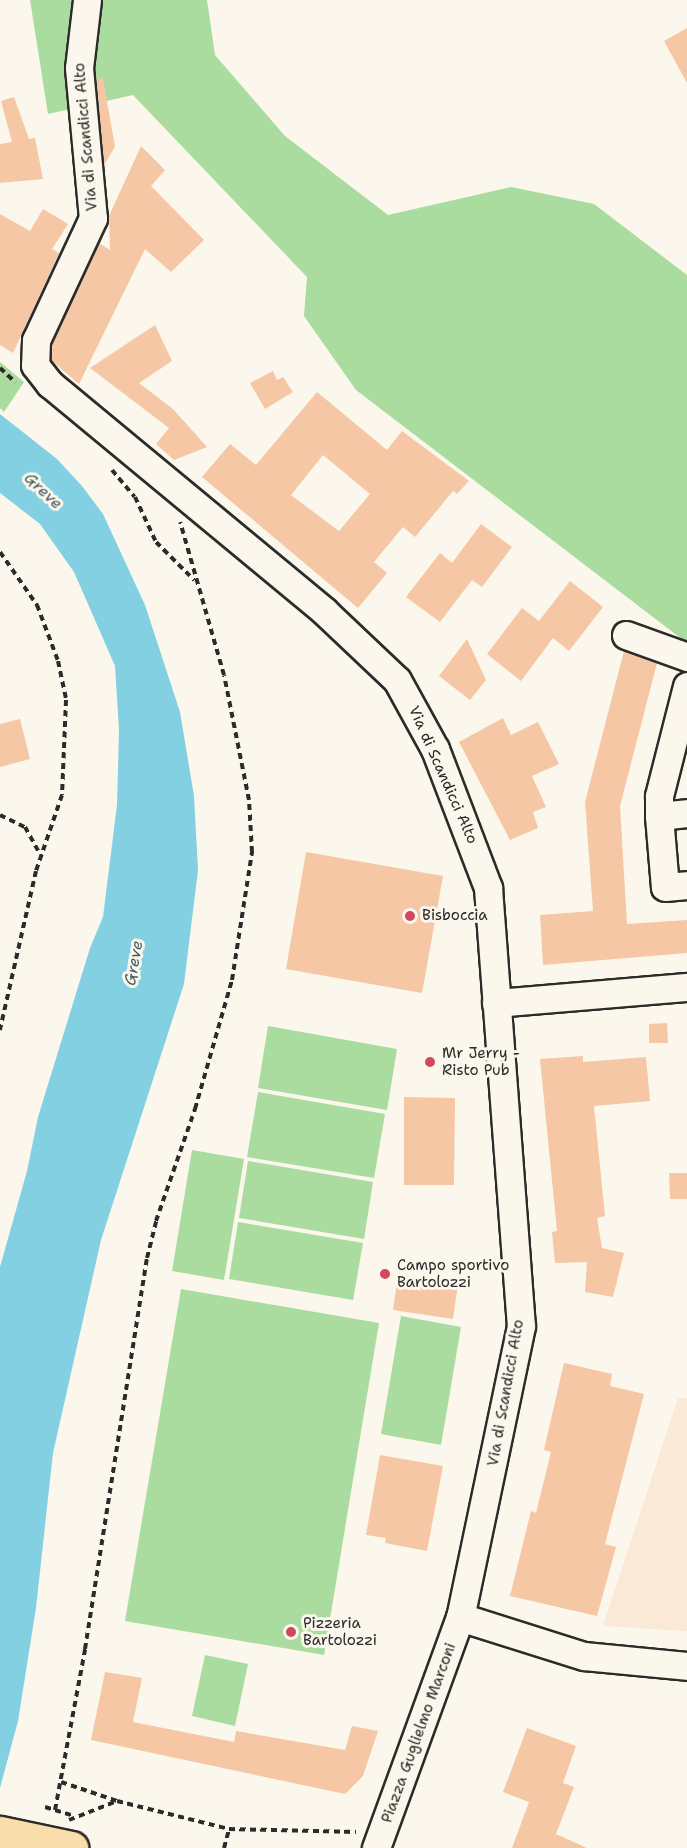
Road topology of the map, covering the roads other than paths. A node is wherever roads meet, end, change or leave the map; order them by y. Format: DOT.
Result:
graph roads {
  1 [pos="87,0"];
  2 [pos="626,635"];
  3 [pos="687,657"];
  4 [pos="687,686"];
  5 [pos="687,813"];
  6 [pos="659,816"];
  7 [pos="687,885"];
  8 [pos="687,987"];
  9 [pos="496,1003"];
  10 [pos="460,1617"];
  11 [pos="687,1666"];
  12 [pos="20,1839"];
  13 [pos="378,1844"];
  14 [pos="70,1848"];
  1 -- 9 [label="street, Via di Scandicci Alto"];
  2 -- 3 [label="street"];
  4 -- 6 [label="street"];
  5 -- 6 [label="street"];
  6 -- 7 [label="street"];
  8 -- 9 [label="street"];
  9 -- 10 [label="street, Via di Scandicci Alto"];
  10 -- 11 [label="street"];
  10 -- 13 [label="street, Piazza Guglielmo Marconi"];
  12 -- 14 [label="main road"];
}
